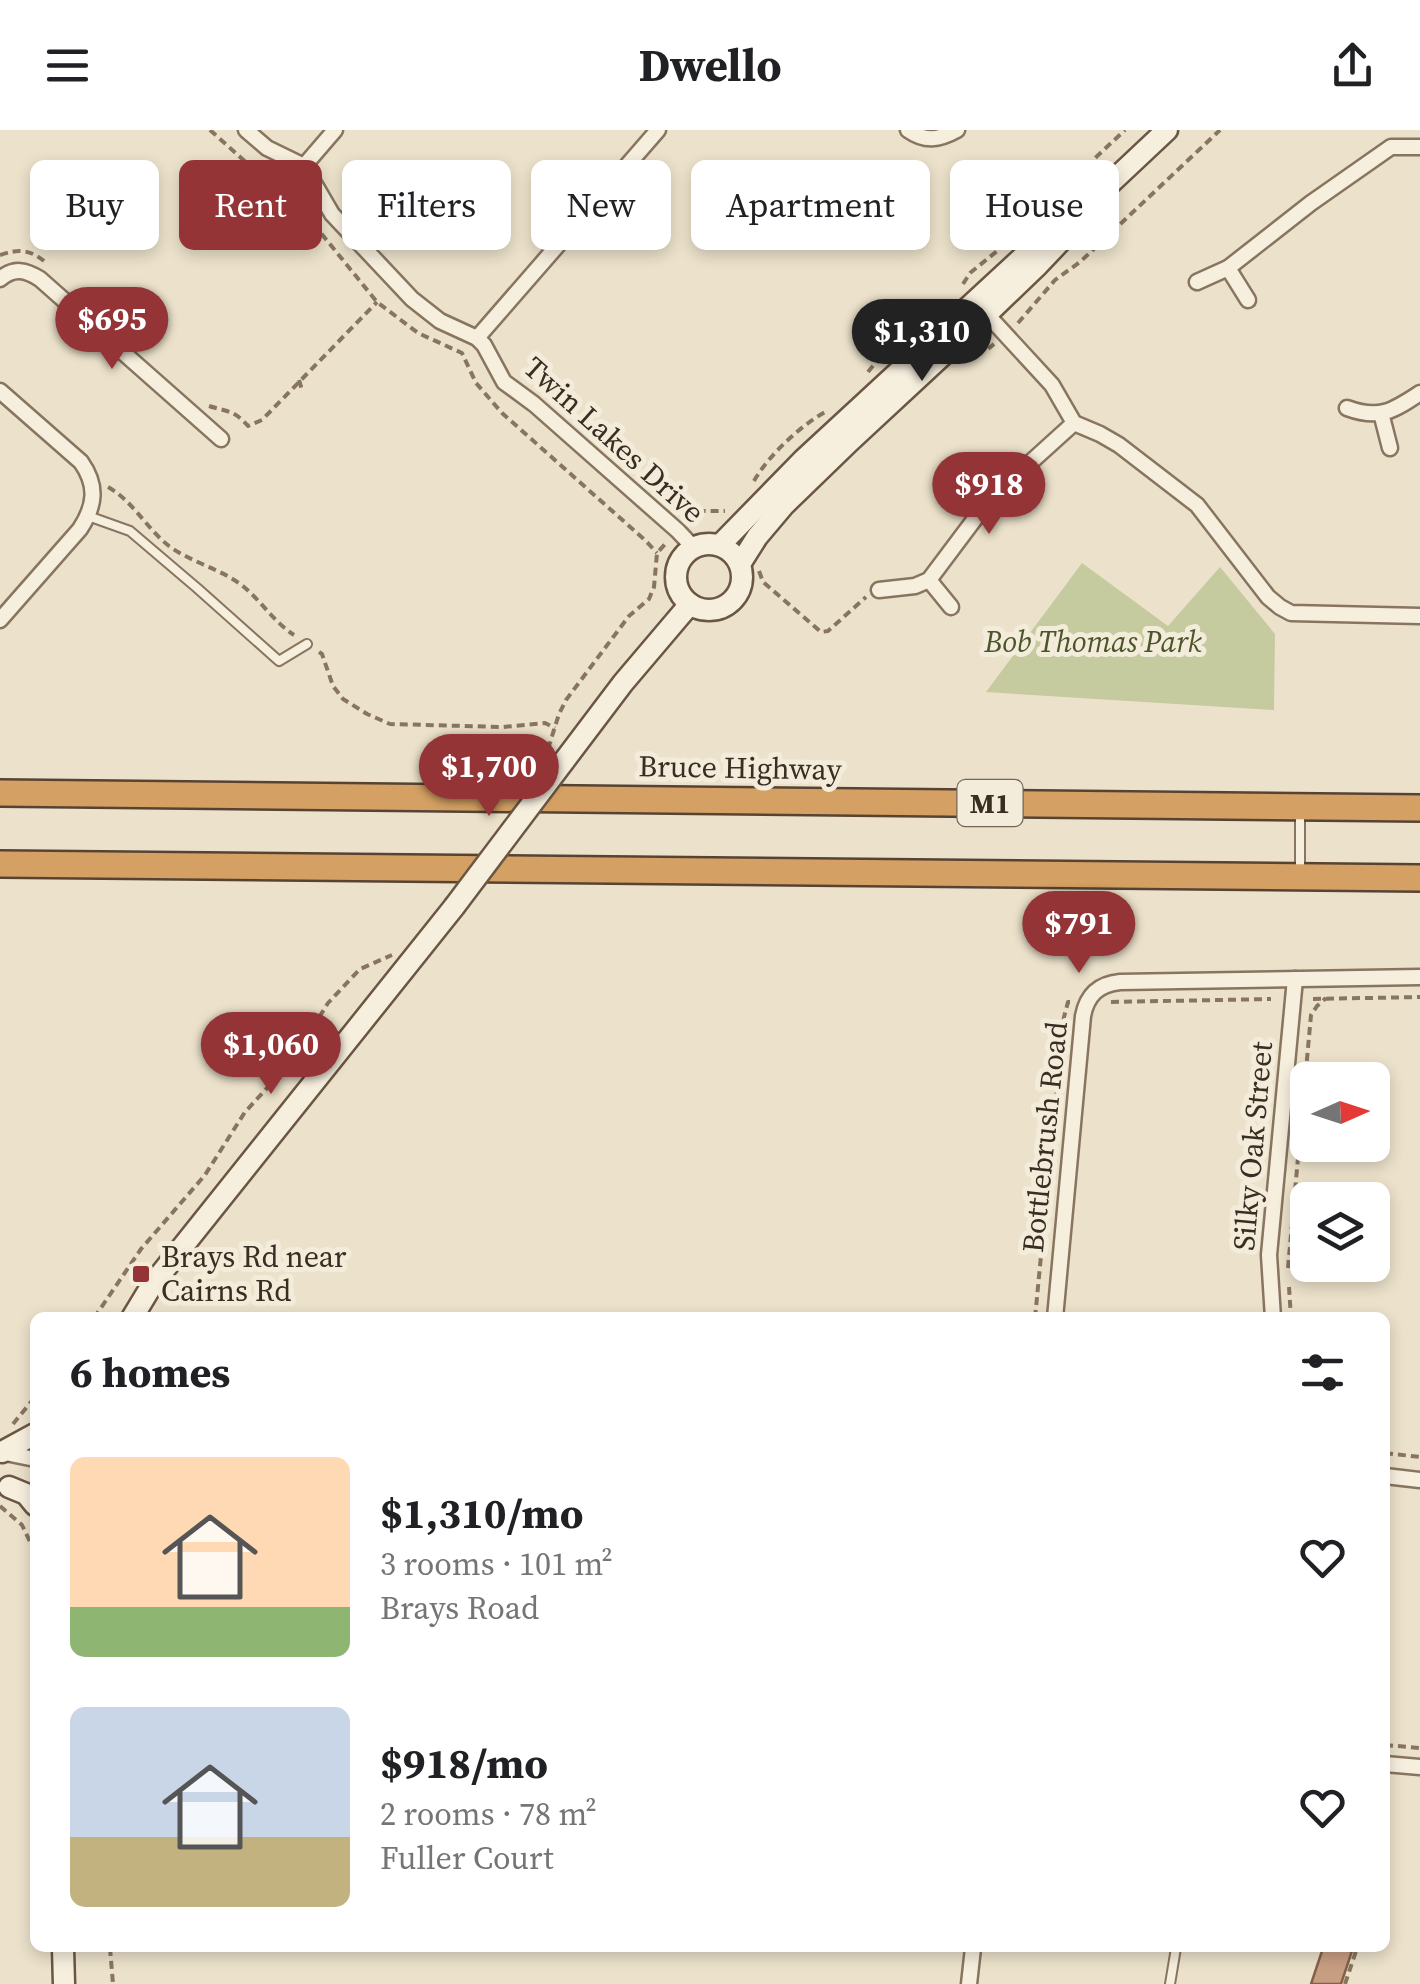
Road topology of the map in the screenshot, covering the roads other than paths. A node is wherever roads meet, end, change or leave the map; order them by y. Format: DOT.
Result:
graph roads {
  1 [pos="246,130"];
  2 [pos="335,130"];
  3 [pos="658,130"];
  4 [pos="908,130"];
  5 [pos="957,130"];
  6 [pos="1168,130"];
  7 [pos="1420,147"];
  8 [pos="292,160"];
  9 [pos="309,160"];
  10 [pos="322,197"];
  11 [pos="1228,268"];
  12 [pos="0,278"];
  13 [pos="1197,282"];
  14 [pos="1248,300"];
  15 [pos="981,308"];
  16 [pos="477,338"];
  17 [pos="0,391"];
  18 [pos="1420,393"];
  19 [pos="1347,408"];
  20 [pos="1381,413"];
  21 [pos="1074,422"];
  22 [pos="221,439"];
  23 [pos="1390,448"];
  24 [pos="88,516"];
  25 [pos="720,545"];
  26 [pos="692,547"];
  27 [pos="750,564"];
  28 [pos="929,580"];
  29 [pos="879,590"];
  30 [pos="690,604"];
  31 [pos="951,607"];
  32 [pos="1420,616"];
  33 [pos="0,620"];
  34 [pos="308,644"];
  35 [pos="0,794"];
  36 [pos="1300,806"];
  37 [pos="1420,808"];
  38 [pos="0,864"];
  39 [pos="1300,877"];
  40 [pos="1420,878"];
  41 [pos="1420,978"];
  42 [pos="1295,979"];
  43 [pos="136,1312"];
  44 [pos="1056,1312"];
  45 [pos="1273,1312"];
  46 [pos="30,1437"];
  47 [pos="1,1452"];
  48 [pos="30,1458"];
  49 [pos="1390,1477"];
  50 [pos="1420,1480"];
  51 [pos="30,1487"];
  52 [pos="3,1494"];
  53 [pos="30,1499"];
  54 [pos="1390,1764"];
  55 [pos="1420,1767"];
  56 [pos="63,1952"];
  57 [pos="973,1952"];
  58 [pos="1175,1952"];
  59 [pos="64,1984"];
  60 [pos="969,1984"];
  61 [pos="1170,1984"];
  1 -- 8 [label="street"];
  2 -- 9 [label="street"];
  3 -- 16 [label="street"];
  4 -- 5 [label="street"];
  6 -- 15 [label="main road"];
  7 -- 11 [label="street"];
  10 -- 16 [label="street"];
  11 -- 13 [label="street"];
  11 -- 14 [label="street"];
  12 -- 22 [label="street"];
  15 -- 21 [label="street"];
  15 -- 25 [label="main road"];
  15 -- 27 [label="main road"];
  16 -- 26 [label="street, Twin Lakes Drive"];
  17 -- 24 [label="street"];
  18 -- 20 [label="street"];
  19 -- 20 [label="street"];
  20 -- 23 [label="street"];
  21 -- 28 [label="street"];
  21 -- 32 [label="street"];
  24 -- 33 [label="street"];
  24 -- 34 [label="lane"];
  25 -- 26 [label="main road"];
  25 -- 27 [label="main road"];
  26 -- 30 [label="main road"];
  27 -- 30 [label="main road"];
  28 -- 29 [label="street"];
  28 -- 31 [label="street"];
  30 -- 43 [label="main road, bridge"];
  35 -- 36 [label="highway, Bruce Highway / M1"];
  36 -- 37 [label="highway, Bruce Highway / M1"];
  36 -- 39 [label="lane"];
  38 -- 39 [label="highway"];
  39 -- 40 [label="highway"];
  41 -- 42 [label="street, Bottlebrush Road"];
  42 -- 44 [label="street, Bottlebrush Road"];
  42 -- 45 [label="street, Silky Oak Street"];
  46 -- 47 [label="main road"];
  47 -- 48 [label="street"];
  49 -- 50 [label="street"];
  51 -- 52 [label="street"];
  52 -- 53 [label="main road"];
  54 -- 55 [label="street"];
  56 -- 59 [label="main road"];
  57 -- 60 [label="street"];
  58 -- 61 [label="lane"];
}
